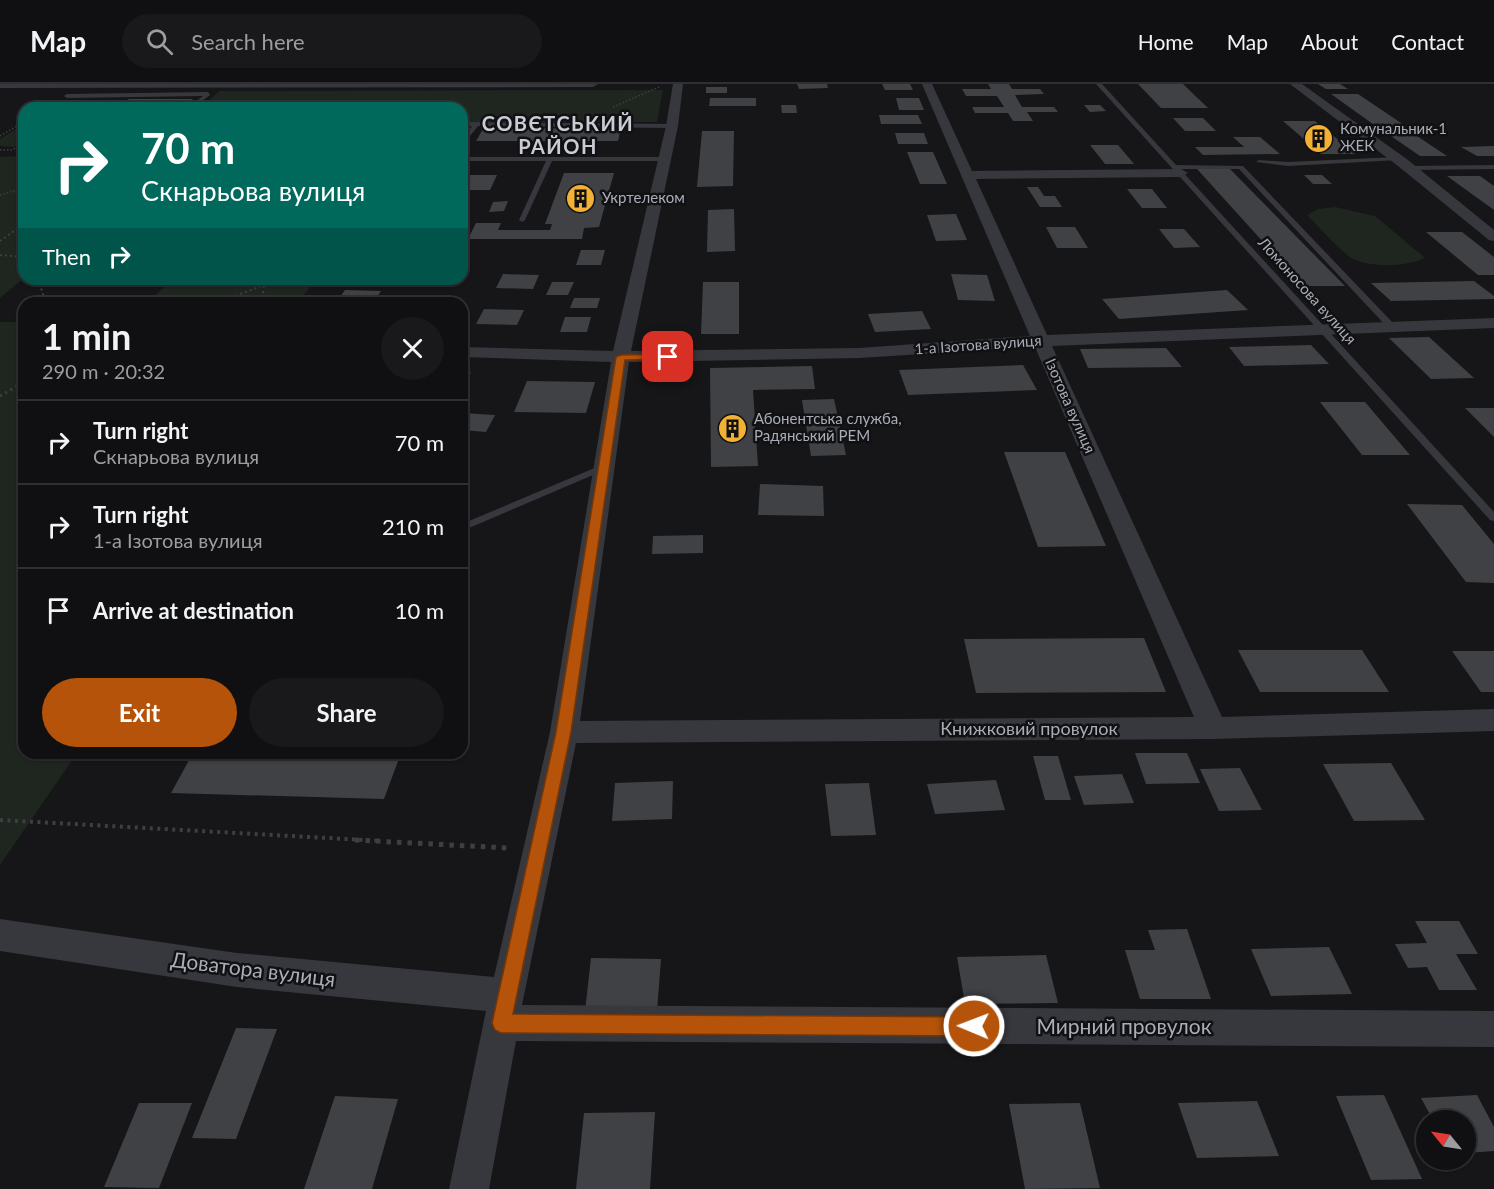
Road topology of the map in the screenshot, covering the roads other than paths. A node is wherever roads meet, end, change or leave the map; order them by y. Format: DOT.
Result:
graph roads {
  1 [pos="593,84"];
  2 [pos="927,84"];
  3 [pos="1099,84"];
  4 [pos="1295,84"];
  5 [pos="0,85"];
  6 [pos="86,85"];
  7 [pos="181,85"];
  8 [pos="457,85"];
  9 [pos="669,85"];
  10 [pos="198,102"];
  11 [pos="468,124"];
  12 [pos="476,124"];
  13 [pos="664,131"];
  14 [pos="468,135"];
  15 [pos="468,159"];
  16 [pos="550,159"];
  17 [pos="665,159"];
  18 [pos="1397,159"];
  19 [pos="1259,162"];
  20 [pos="1494,167"];
  21 [pos="1409,168"];
  22 [pos="1178,170"];
  23 [pos="969,175"];
  24 [pos="522,220"];
  25 [pos="1494,237"];
  26 [pos="1494,323"];
  27 [pos="1392,326"];
  28 [pos="1323,328"];
  29 [pos="1041,341"];
  30 [pos="468,352"];
  31 [pos="621,357"];
  32 [pos="604,467"];
  33 [pos="1494,518"];
  34 [pos="468,525"];
  35 [pos="1494,720"];
  36 [pos="1213,728"];
  37 [pos="564,732"];
  38 [pos="0,934"];
  39 [pos="504,1010"];
  40 [pos="1494,1029"];
  41 [pos="469,1189"];
  1 -- 8 [label="street"];
  2 -- 23 [label="street, Ізотова вулиця"];
  3 -- 22 [label="lane, Ломоносова вулиця"];
  4 -- 18 [label="street"];
  5 -- 6 [label="street"];
  6 -- 7 [label="street"];
  6 -- 10 [label="lane"];
  7 -- 8 [label="street"];
  9 -- 13 [label="street"];
  11 -- 12 [label="lane"];
  12 -- 13 [label="lane"];
  12 -- 14 [label="lane"];
  13 -- 17 [label="street"];
  15 -- 16 [label="lane"];
  16 -- 17 [label="lane"];
  16 -- 24 [label="lane"];
  17 -- 31 [label="street"];
  18 -- 19 [label="lane"];
  18 -- 21 [label="street"];
  20 -- 21 [label="lane"];
  21 -- 25 [label="street"];
  22 -- 23 [label="street"];
  22 -- 27 [label="lane"];
  22 -- 28 [label="lane, Ломоносова вулиця"];
  23 -- 29 [label="street, Ізотова вулиця"];
  26 -- 27 [label="street, 1-а Ізотова вулиця"];
  27 -- 28 [label="street, 1-а Ізотова вулиця"];
  28 -- 29 [label="street, 1-а Ізотова вулиця"];
  28 -- 33 [label="lane, Ломоносова вулиця"];
  29 -- 31 [label="street, 1-а Ізотова вулиця"];
  29 -- 36 [label="street, Ізотова вулиця"];
  30 -- 31 [label="street, 1-а Ізотова вулиця"];
  31 -- 32 [label="street"];
  32 -- 34 [label="lane"];
  32 -- 37 [label="street"];
  35 -- 36 [label="street, Книжковий провулок"];
  36 -- 37 [label="street, Книжковий провулок"];
  37 -- 39 [label="street"];
  38 -- 39 [label="street, Доватора вулиця"];
  39 -- 40 [label="street, Мирний провулок"];
  39 -- 41 [label="street"];
}
